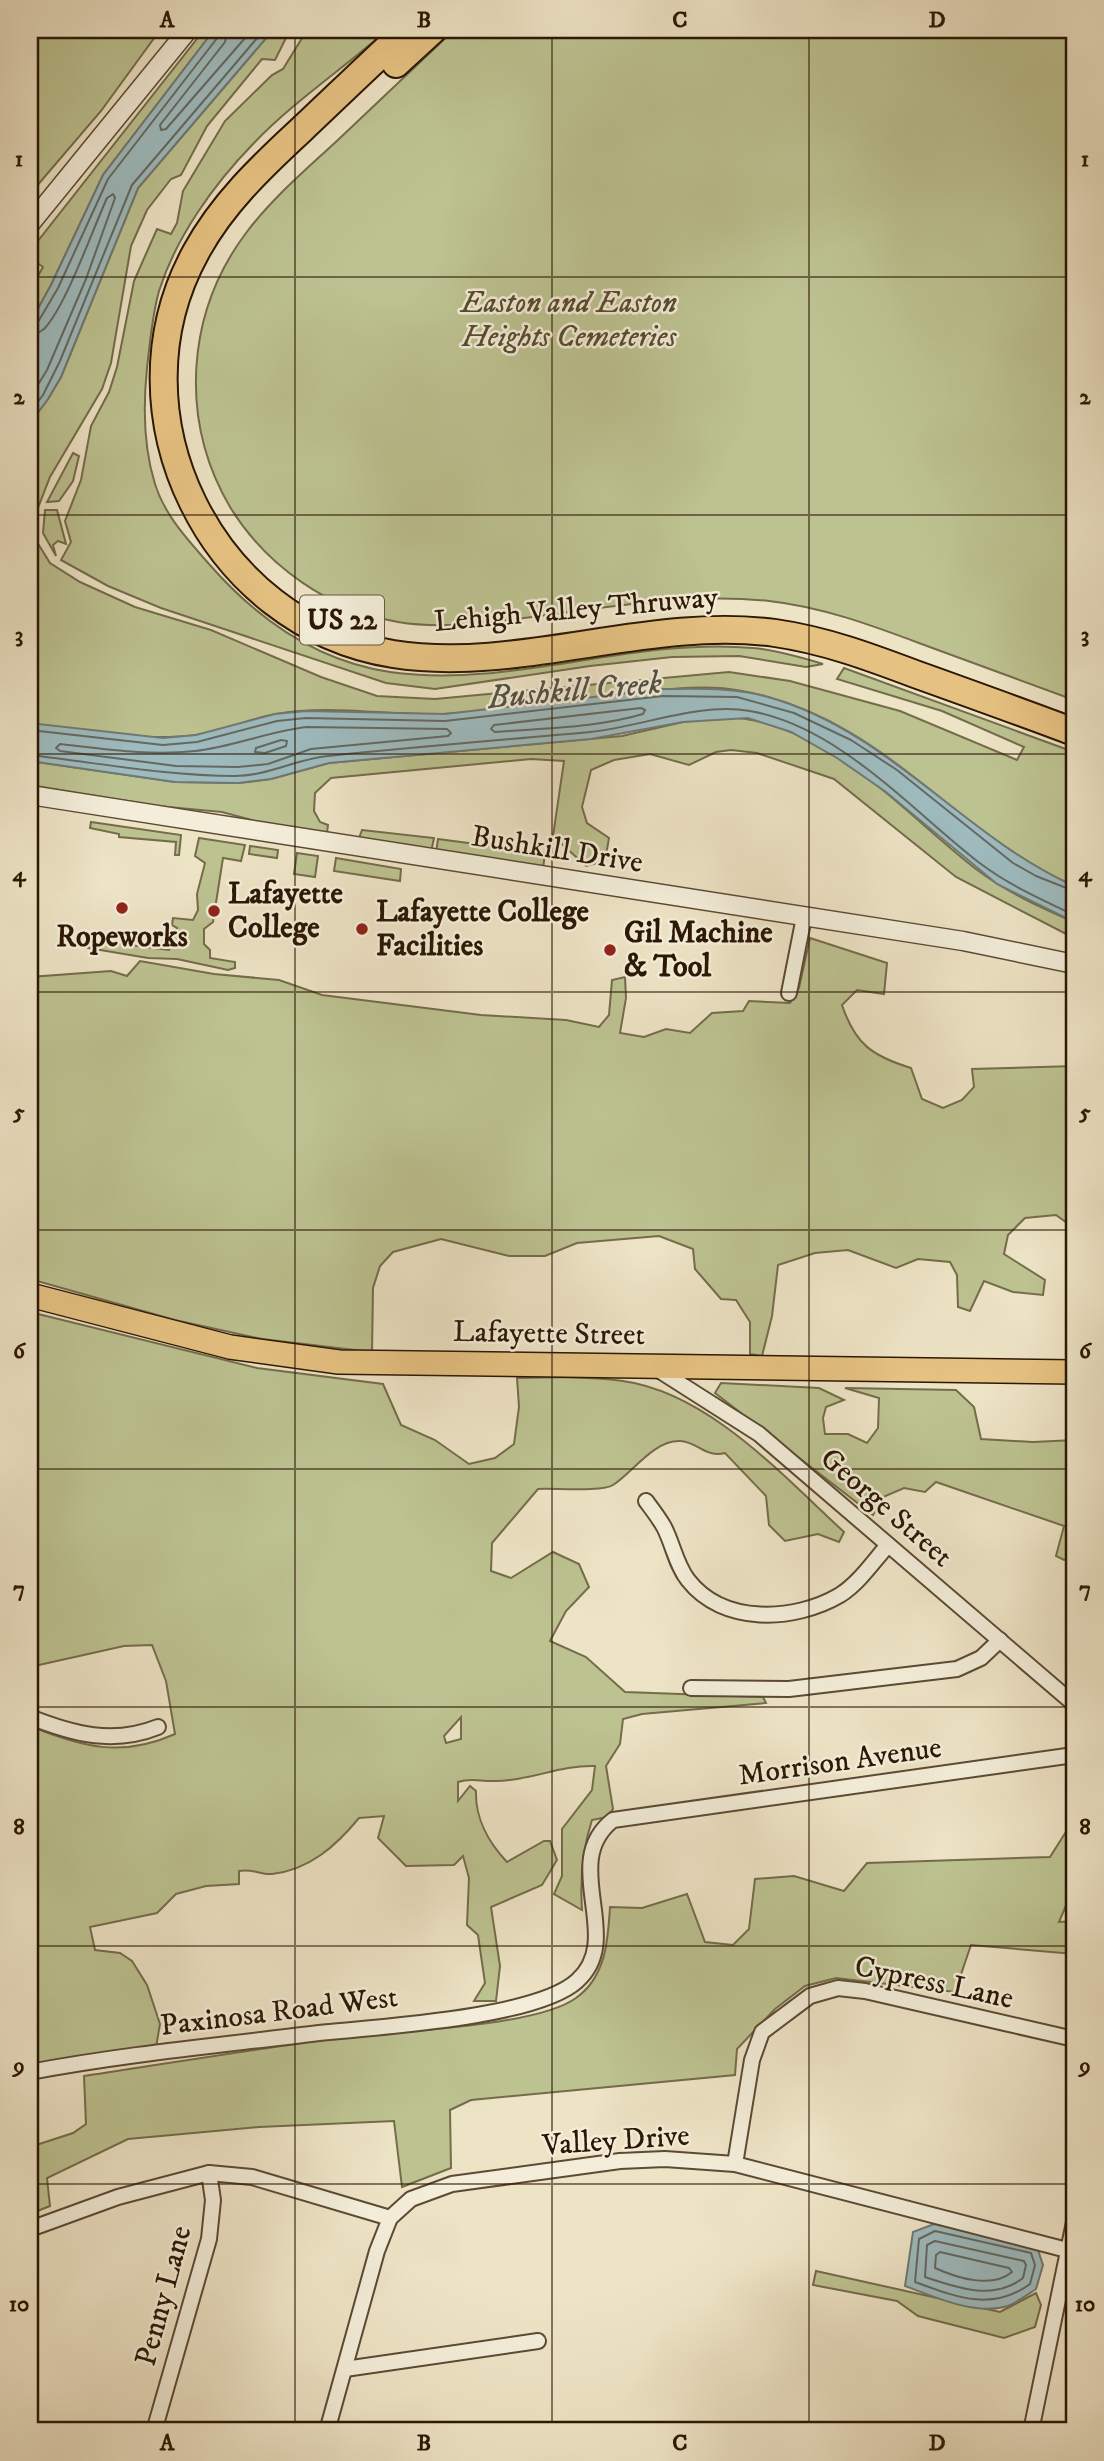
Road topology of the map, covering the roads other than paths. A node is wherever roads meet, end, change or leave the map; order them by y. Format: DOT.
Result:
graph roads {
  1 [pos="188,30"];
  2 [pos="407,30"];
  3 [pos="433,30"];
  4 [pos="30,224"];
  5 [pos="1074,715"];
  6 [pos="1074,732"];
  7 [pos="30,795"];
  8 [pos="804,917"];
  9 [pos="1074,964"];
  10 [pos="789,993"];
  11 [pos="30,1295"];
  12 [pos="652,1367"];
  13 [pos="1074,1372"];
  14 [pos="646,1501"];
  15 [pos="888,1545"];
  16 [pos="1000,1640"];
  17 [pos="691,1688"];
  18 [pos="1074,1704"];
  19 [pos="30,1717"];
  20 [pos="158,1727"];
  21 [pos="1074,1755"];
  22 [pos="613,1821"];
  23 [pos="1074,2039"];
  24 [pos="30,2072"];
  25 [pos="736,2164"];
  26 [pos="209,2173"];
  27 [pos="390,2218"];
  28 [pos="1074,2222"];
  29 [pos="30,2229"];
  30 [pos="1068,2250"];
  31 [pos="538,2341"];
  32 [pos="345,2370"];
  33 [pos="154,2431"];
  34 [pos="327,2431"];
  35 [pos="1033,2431"];
  1 -- 4 [label="street"];
  2 -- 6 [label="highway, Lehigh Valley Thruway / US 22"];
  3 -- 5 [label="highway, Lehigh Valley Thruway / US 22"];
  7 -- 8 [label="street, Bushkill Drive"];
  8 -- 9 [label="street, Bushkill Drive"];
  8 -- 10 [label="street"];
  11 -- 12 [label="main road, Lafayette Street"];
  12 -- 13 [label="main road, Lafayette Street"];
  12 -- 15 [label="street, George Street"];
  14 -- 15 [label="street"];
  15 -- 16 [label="street, George Street"];
  16 -- 17 [label="street"];
  16 -- 18 [label="street, George Street"];
  19 -- 20 [label="street"];
  21 -- 22 [label="street, Morrison Avenue"];
  22 -- 24 [label="street, Paxinosa Road West"];
  23 -- 25 [label="street, Cypress Lane"];
  25 -- 27 [label="street, Valley Drive"];
  25 -- 30 [label="street, Valley Drive"];
  26 -- 27 [label="street"];
  26 -- 29 [label="street"];
  26 -- 33 [label="street, Penny Lane"];
  27 -- 32 [label="street, Valley Drive"];
  28 -- 30 [label="street"];
  30 -- 35 [label="street"];
  31 -- 32 [label="street"];
  32 -- 34 [label="street, Valley Drive"];
}
